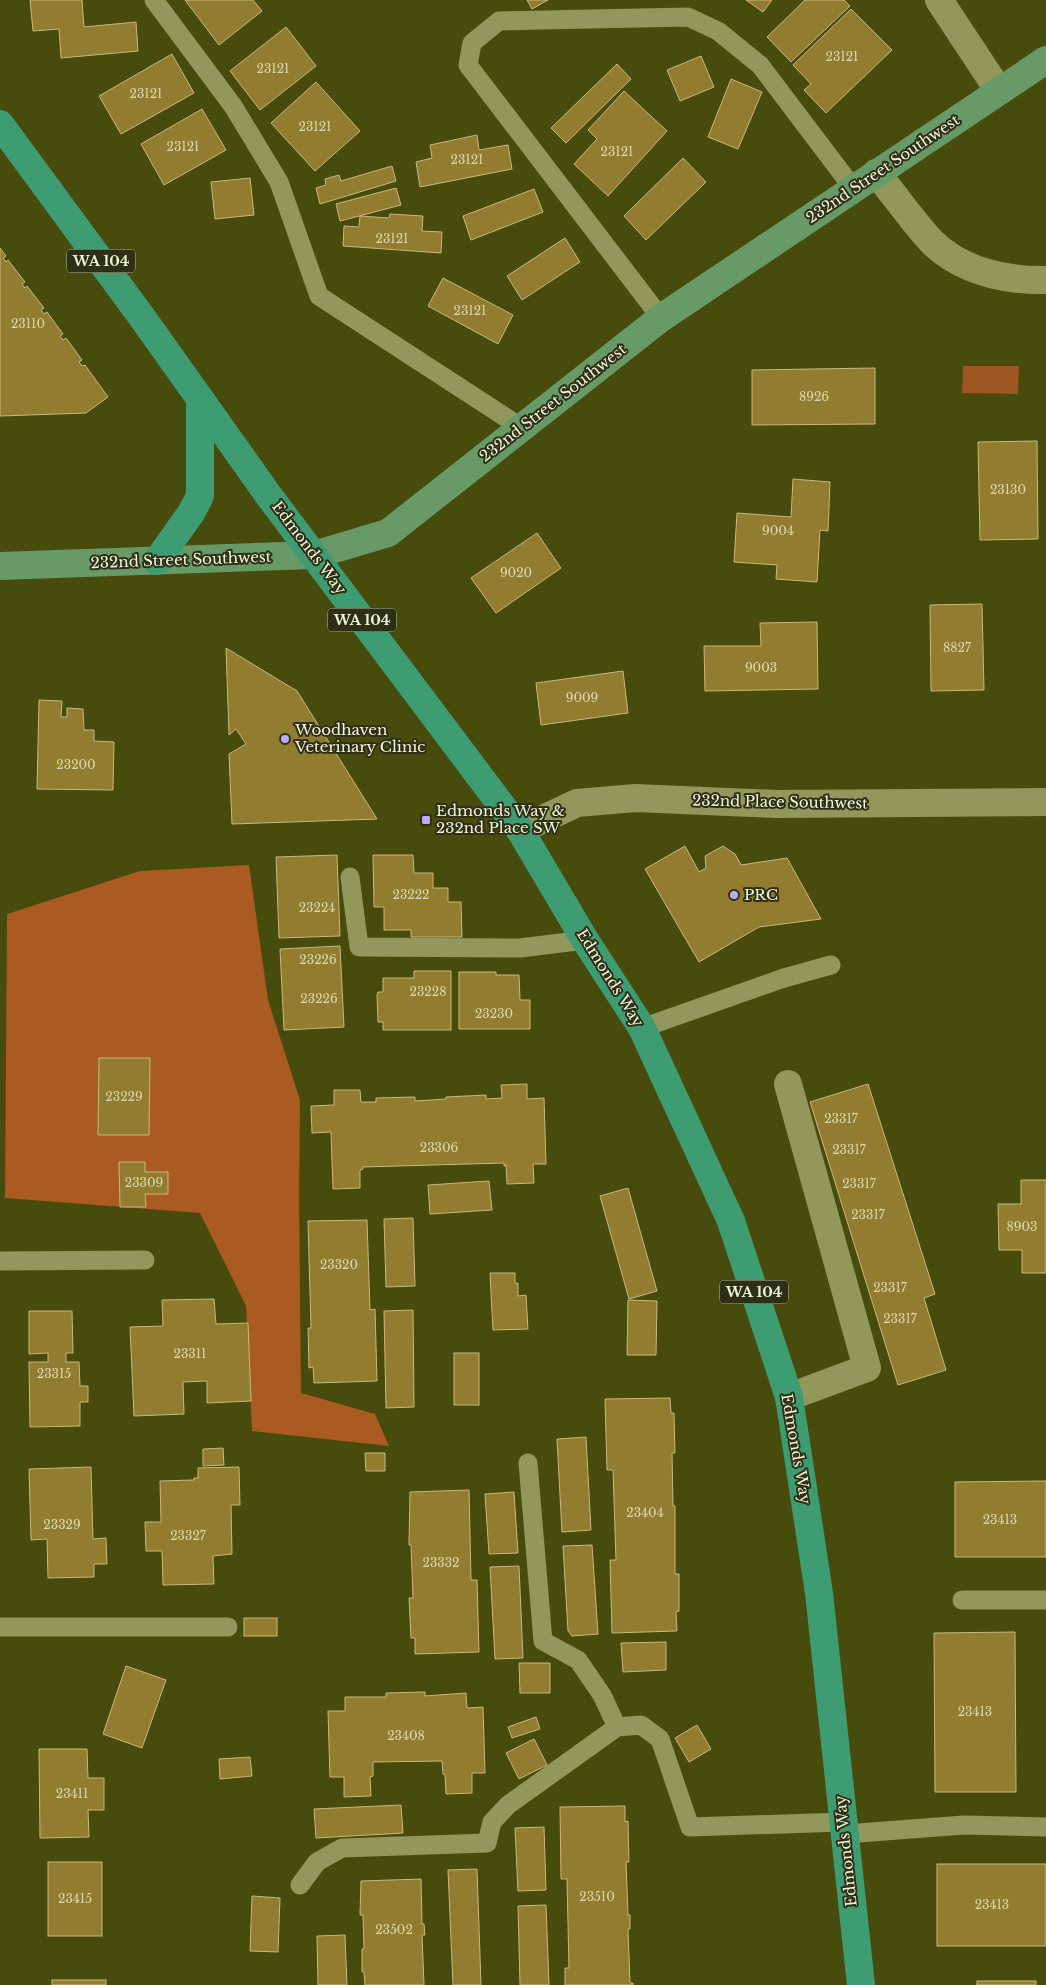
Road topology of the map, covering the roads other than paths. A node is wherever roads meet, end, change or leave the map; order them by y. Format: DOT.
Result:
graph roads {
  1 [pos="154,0"];
  2 [pos="939,0"];
  3 [pos="1046,60"];
  4 [pos="999,90"];
  5 [pos="0,124"];
  6 [pos="876,172"];
  7 [pos="853,188"];
  8 [pos="1046,280"];
  9 [pos="661,318"];
  10 [pos="200,398"];
  11 [pos="522,428"];
  12 [pos="314,556"];
  13 [pos="157,561"];
  14 [pos="0,566"];
  15 [pos="1046,802"];
  16 [pos="520,830"];
  17 [pos="350,877"];
  18 [pos="585,940"];
  19 [pos="831,965"];
  20 [pos="642,1028"];
  21 [pos="788,1084"];
  22 [pos="145,1260"];
  23 [pos="0,1261"];
  24 [pos="789,1397"];
  25 [pos="528,1462"];
  26 [pos="962,1600"];
  27 [pos="1046,1600"];
  28 [pos="0,1627"];
  29 [pos="228,1627"];
  30 [pos="617,1727"];
  31 [pos="1046,1827"];
  32 [pos="844,1828"];
  33 [pos="300,1885"];
  34 [pos="861,1985"];
  1 -- 11 [label="lane"];
  2 -- 4 [label="street"];
  3 -- 4 [label="street, 232nd Street Southwest"];
  4 -- 6 [label="street, 232nd Street Southwest"];
  5 -- 10 [label="main road, Edmonds Way / WA 104"];
  6 -- 7 [label="street, 232nd Street Southwest"];
  6 -- 8 [label="street"];
  7 -- 9 [label="street, 232nd Street Southwest"];
  7 -- 9 [label="lane"];
  9 -- 11 [label="street, 232nd Street Southwest"];
  10 -- 12 [label="main road, Edmonds Way / WA 104"];
  10 -- 13 [label="main road"];
  11 -- 12 [label="street, 232nd Street Southwest"];
  12 -- 13 [label="street, 232nd Street Southwest"];
  12 -- 16 [label="main road, Edmonds Way / WA 104"];
  13 -- 14 [label="street, 232nd Street Southwest"];
  15 -- 16 [label="street, 232nd Place Southwest"];
  16 -- 18 [label="main road, Edmonds Way / WA 104"];
  17 -- 18 [label="lane"];
  18 -- 20 [label="main road, Edmonds Way / WA 104"];
  19 -- 20 [label="lane"];
  20 -- 24 [label="main road, Edmonds Way / WA 104"];
  21 -- 24 [label="street"];
  22 -- 23 [label="lane"];
  24 -- 32 [label="main road, Edmonds Way / WA 104"];
  25 -- 30 [label="lane"];
  26 -- 27 [label="lane"];
  28 -- 29 [label="lane"];
  30 -- 32 [label="lane"];
  30 -- 33 [label="lane"];
  31 -- 32 [label="lane"];
  32 -- 34 [label="main road, Edmonds Way / WA 104"];
}
